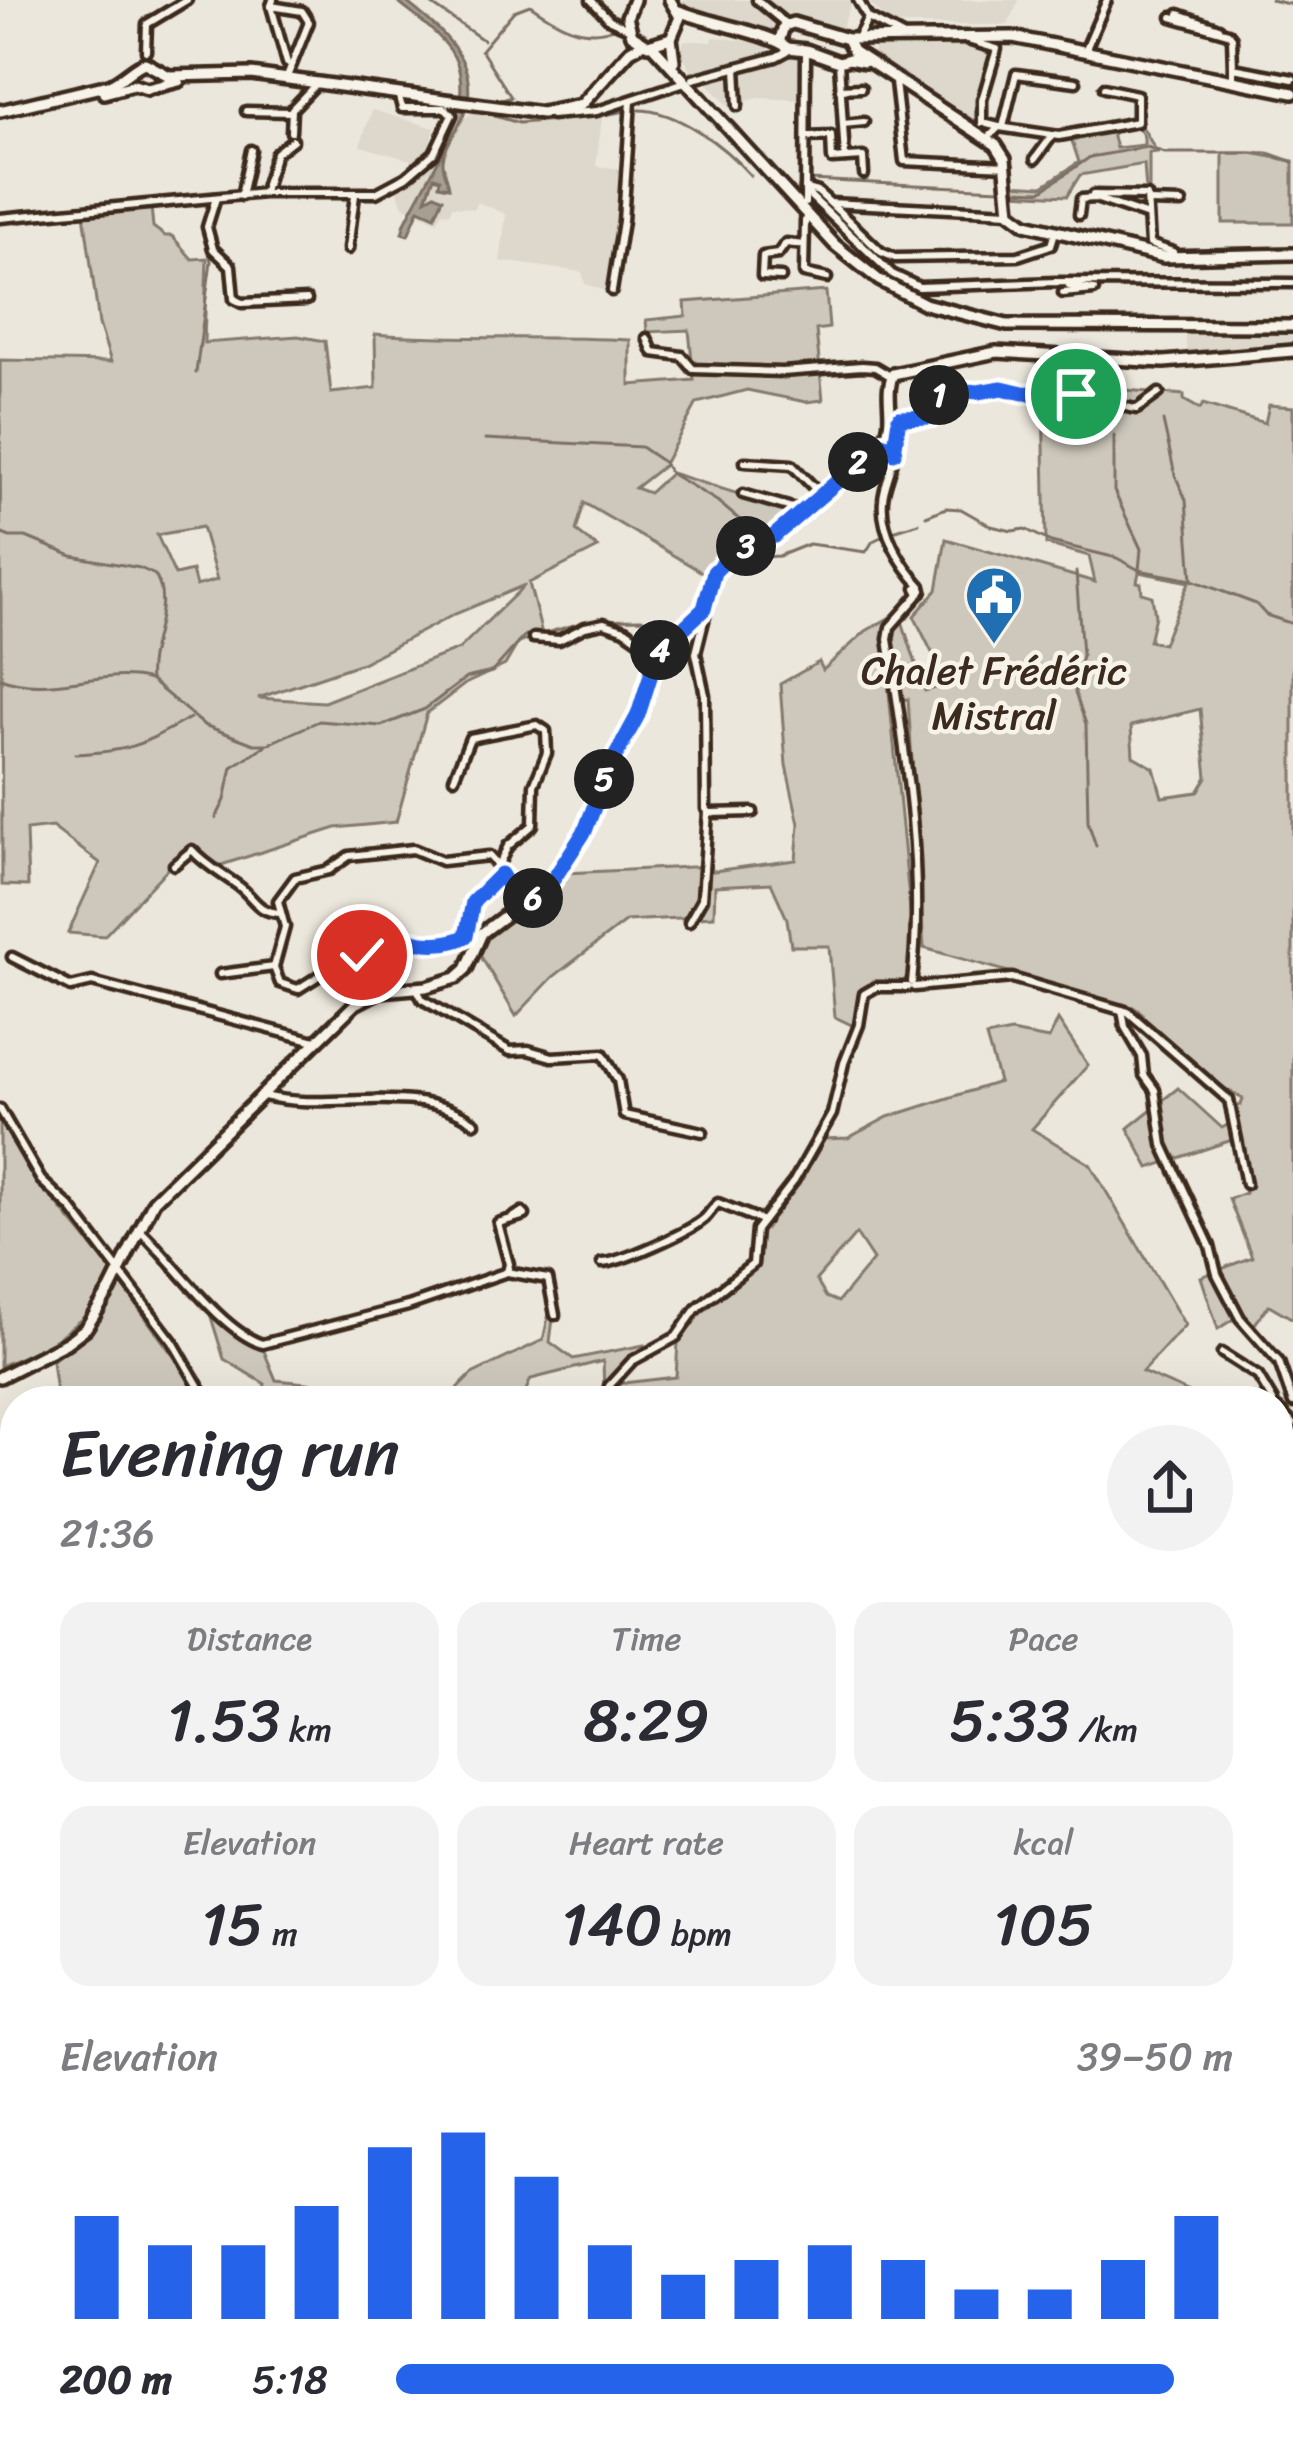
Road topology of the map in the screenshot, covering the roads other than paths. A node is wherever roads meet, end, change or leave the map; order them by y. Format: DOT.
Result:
graph roads {
  1 [pos="187,0"];
  2 [pos="634,0"];
  3 [pos="670,0"];
  4 [pos="757,0"];
  5 [pos="858,0"];
  6 [pos="1107,0"];
  7 [pos="271,2"];
  8 [pos="594,3"];
  9 [pos="679,11"];
  10 [pos="627,14"];
  11 [pos="1176,16"];
  12 [pos="868,18"];
  13 [pos="705,22"];
  14 [pos="679,26"];
  15 [pos="630,31"];
  16 [pos="902,36"];
  17 [pos="957,36"];
  18 [pos="671,38"];
  19 [pos="781,38"];
  20 [pos="648,44"];
  21 [pos="855,45"];
  22 [pos="1085,51"];
  23 [pos="809,55"];
  24 [pos="622,59"];
  25 [pos="736,68"];
  26 [pos="141,72"];
  27 [pos="288,72"];
  28 [pos="1233,74"];
  29 [pos="680,77"];
  30 [pos="693,79"];
  31 [pos="1293,79"];
  32 [pos="1062,80"];
  33 [pos="896,82"];
  34 [pos="1076,82"];
  35 [pos="154,85"];
  36 [pos="314,86"];
  37 [pos="860,88"];
  38 [pos="1104,88"];
  39 [pos="840,89"];
  40 [pos="1293,91"];
  41 [pos="1064,93"];
  42 [pos="398,95"];
  43 [pos="628,102"];
  44 [pos="738,106"];
  45 [pos="246,111"];
  46 [pos="292,112"];
  47 [pos="0,113"];
  48 [pos="542,113"];
  49 [pos="864,122"];
  50 [pos="842,124"];
  51 [pos="987,131"];
  52 [pos="831,136"];
  53 [pos="843,136"];
  54 [pos="1052,136"];
  55 [pos="807,137"];
  56 [pos="251,150"];
  57 [pos="845,158"];
  58 [pos="1035,159"];
  59 [pos="1005,169"];
  60 [pos="864,174"];
  61 [pos="805,190"];
  62 [pos="264,193"];
  63 [pos="356,195"];
  64 [pos="1093,195"];
  65 [pos="241,196"];
  66 [pos="216,199"];
  67 [pos="1149,202"];
  68 [pos="805,203"];
  69 [pos="830,203"];
  70 [pos="1182,203"];
  71 [pos="1010,212"];
  72 [pos="1079,215"];
  73 [pos="1149,217"];
  74 [pos="0,218"];
  75 [pos="805,221"];
  76 [pos="1058,233"];
  77 [pos="804,245"];
  78 [pos="348,249"];
  79 [pos="1293,254"];
  80 [pos="1175,258"];
  81 [pos="781,277"];
  82 [pos="827,278"];
  83 [pos="1068,282"];
  84 [pos="1293,283"];
  85 [pos="927,287"];
  86 [pos="612,291"];
  87 [pos="901,293"];
  88 [pos="1063,293"];
  89 [pos="308,299"];
  90 [pos="1293,328"];
  91 [pos="647,338"];
  92 [pos="1293,351"];
  93 [pos="892,377"];
  94 [pos="1159,393"];
  95 [pos="882,443"];
  96 [pos="894,453"];
  97 [pos="745,462"];
  98 [pos="743,494"];
  99 [pos="820,494"];
  100 [pos="799,510"];
  101 [pos="706,606"];
  102 [pos="532,638"];
  103 [pos="658,652"];
  104 [pos="454,778"];
  105 [pos="709,812"];
  106 [pos="753,812"];
  107 [pos="174,865"];
  108 [pos="500,870"];
  109 [pos="513,893"];
  110 [pos="532,898"];
  111 [pos="521,907"];
  112 [pos="280,914"];
  113 [pos="503,917"];
  114 [pos="689,922"];
  115 [pos="12,957"];
  116 [pos="274,967"];
  117 [pos="220,974"];
  118 [pos="911,985"];
  119 [pos="416,987"];
  120 [pos="1122,1010"];
  121 [pos="319,1042"];
  122 [pos="261,1095"];
  123 [pos="0,1108"];
  124 [pos="475,1124"];
  125 [pos="704,1132"];
  126 [pos="1246,1184"];
  127 [pos="511,1219"];
  128 [pos="763,1221"];
  129 [pos="138,1229"];
  130 [pos="602,1263"];
  131 [pos="507,1272"];
  132 [pos="118,1274"];
  133 [pos="555,1315"];
  134 [pos="1222,1354"];
  135 [pos="0,1377"];
  136 [pos="198,1386"];
  137 [pos="609,1386"];
  138 [pos="1264,1386"];
  139 [pos="1287,1386"];
  1 -- 26 [label="street"];
  2 -- 10 [label="main road"];
  3 -- 9 [label="main road"];
  4 -- 19 [label="street"];
  5 -- 12 [label="street"];
  6 -- 22 [label="street"];
  7 -- 27 [label="street"];
  7 -- 27 [label="street"];
  8 -- 10 [label="street"];
  8 -- 15 [label="street"];
  9 -- 13 [label="main road"];
  9 -- 14 [label="main road"];
  10 -- 15 [label="main road"];
  11 -- 28 [label="street"];
  12 -- 16 [label="street"];
  12 -- 21 [label="street"];
  13 -- 14 [label="main road"];
  13 -- 19 [label="main road"];
  14 -- 18 [label="main road"];
  15 -- 20 [label="main road"];
  15 -- 24 [label="main road"];
  16 -- 17 [label="main road"];
  16 -- 21 [label="main road"];
  17 -- 22 [label="main road"];
  17 -- 51 [label="street"];
  18 -- 20 [label="main road"];
  18 -- 29 [label="main road"];
  19 -- 21 [label="main road"];
  19 -- 23 [label="main road"];
  19 -- 25 [label="street"];
  20 -- 24 [label="main road"];
  20 -- 29 [label="main road"];
  21 -- 23 [label="main road"];
  21 -- 33 [label="main road"];
  21 -- 39 [label="street"];
  21 -- 51 [label="main road"];
  22 -- 28 [label="main road"];
  23 -- 55 [label="street"];
  24 -- 48 [label="main road"];
  25 -- 30 [label="street"];
  25 -- 44 [label="street"];
  26 -- 27 [label="main road"];
  26 -- 35 [label="main road"];
  26 -- 35 [label="main road"];
  26 -- 47 [label="main road"];
  26 -- 47 [label="main road"];
  27 -- 42 [label="main road"];
  28 -- 31 [label="street"];
  28 -- 40 [label="main road"];
  29 -- 43 [label="street"];
  29 -- 87 [label="main road"];
  32 -- 34 [label="street"];
  32 -- 41 [label="street"];
  32 -- 51 [label="street"];
  33 -- 51 [label="main road"];
  33 -- 59 [label="street"];
  35 -- 36 [label="main road"];
  36 -- 42 [label="main road"];
  36 -- 46 [label="street"];
  37 -- 39 [label="street"];
  38 -- 54 [label="street"];
  39 -- 50 [label="street"];
  42 -- 48 [label="main road"];
  42 -- 63 [label="street"];
  43 -- 48 [label="street"];
  43 -- 86 [label="street"];
  45 -- 46 [label="street"];
  46 -- 62 [label="street"];
  49 -- 50 [label="street"];
  50 -- 53 [label="street"];
  51 -- 54 [label="street"];
  51 -- 59 [label="main road"];
  52 -- 53 [label="street"];
  52 -- 55 [label="street"];
  52 -- 57 [label="street"];
  53 -- 57 [label="street"];
  54 -- 58 [label="street"];
  55 -- 61 [label="street"];
  56 -- 65 [label="street"];
  57 -- 60 [label="street"];
  59 -- 71 [label="main road"];
  61 -- 68 [label="street"];
  61 -- 69 [label="street"];
  61 -- 85 [label="street"];
  62 -- 63 [label="street"];
  62 -- 65 [label="street"];
  63 -- 78 [label="street"];
  64 -- 67 [label="street"];
  65 -- 66 [label="street"];
  66 -- 74 [label="street"];
  66 -- 89 [label="street"];
  67 -- 70 [label="street"];
  67 -- 73 [label="street"];
  69 -- 71 [label="street"];
  69 -- 76 [label="street"];
  71 -- 76 [label="main road"];
  72 -- 73 [label="street"];
  73 -- 80 [label="street"];
  75 -- 77 [label="street"];
  76 -- 80 [label="main road"];
  77 -- 81 [label="street"];
  77 -- 82 [label="street"];
  79 -- 80 [label="main road"];
  83 -- 84 [label="street"];
  83 -- 85 [label="street"];
  83 -- 88 [label="street"];
  85 -- 87 [label="street"];
  87 -- 90 [label="main road"];
  91 -- 93 [label="street"];
  92 -- 93 [label="main road"];
  93 -- 95 [label="main road"];
  94 -- 96 [label="street"];
  95 -- 96 [label="street"];
  95 -- 99 [label="main road"];
  96 -- 118 [label="street"];
  97 -- 99 [label="street"];
  98 -- 100 [label="street"];
  99 -- 100 [label="main road"];
  100 -- 101 [label="main road"];
  101 -- 103 [label="main road"];
  101 -- 105 [label="street"];
  102 -- 103 [label="street"];
  103 -- 110 [label="main road"];
  104 -- 108 [label="street"];
  105 -- 106 [label="street"];
  105 -- 114 [label="street"];
  107 -- 112 [label="street"];
  108 -- 109 [label="street"];
  108 -- 112 [label="street"];
  108 -- 116 [label="street"];
  109 -- 110 [label="street"];
  109 -- 111 [label="street"];
  109 -- 113 [label="street"];
  110 -- 111 [label="main road"];
  111 -- 113 [label="main road"];
  112 -- 116 [label="street"];
  113 -- 119 [label="main road"];
  115 -- 121 [label="street"];
  116 -- 117 [label="street"];
  118 -- 120 [label="street"];
  118 -- 128 [label="street"];
  119 -- 121 [label="main road"];
  119 -- 125 [label="street"];
  120 -- 126 [label="street"];
  120 -- 139 [label="street"];
  121 -- 122 [label="main road"];
  122 -- 124 [label="street"];
  122 -- 129 [label="main road"];
  123 -- 132 [label="street"];
  127 -- 131 [label="street"];
  128 -- 130 [label="street"];
  128 -- 137 [label="street"];
  129 -- 131 [label="street"];
  129 -- 132 [label="main road"];
  131 -- 133 [label="street"];
  132 -- 135 [label="main road"];
  132 -- 136 [label="street"];
  134 -- 138 [label="street"];
}
